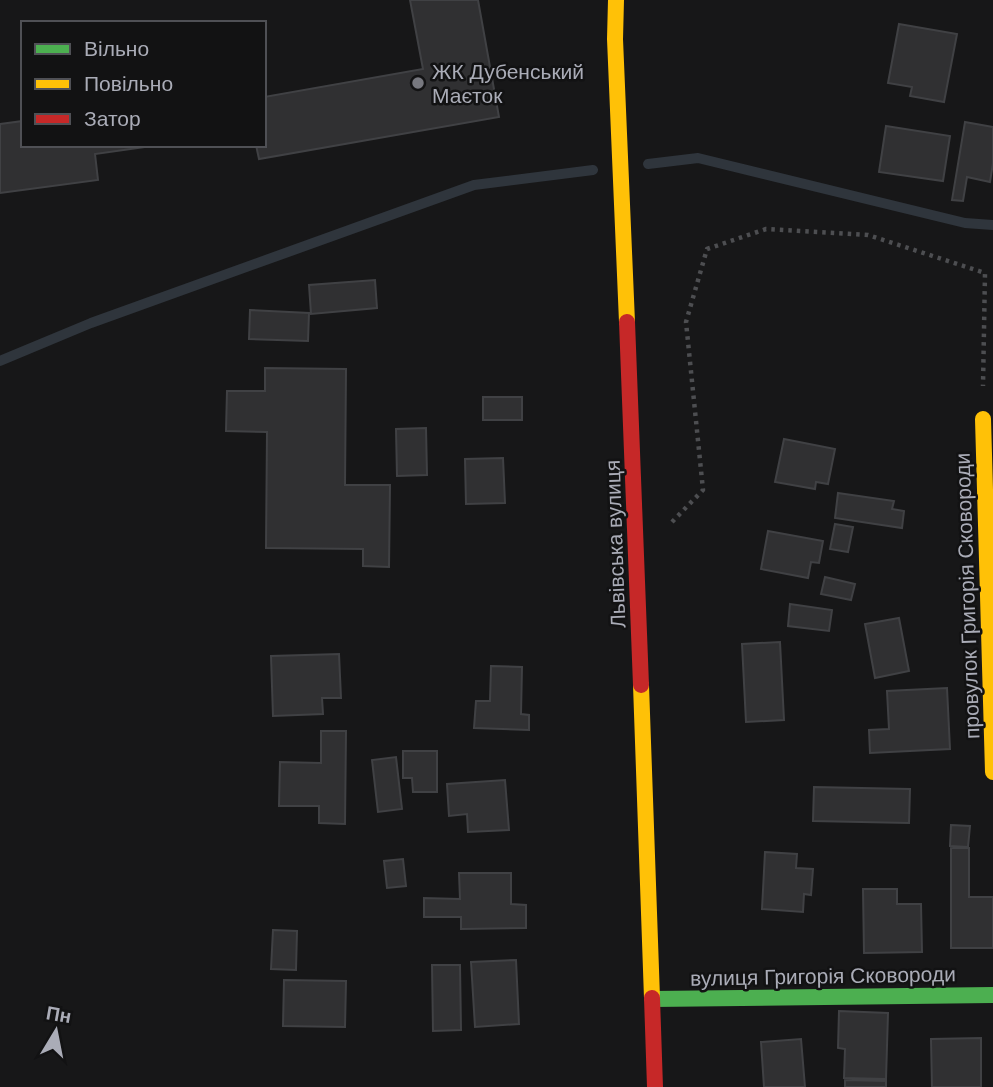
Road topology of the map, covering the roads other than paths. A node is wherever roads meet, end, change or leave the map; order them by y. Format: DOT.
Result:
graph roads {
  1 [pos="616,0"];
  2 [pos="983,419"];
  3 [pos="993,772"];
  4 [pos="993,995"];
  5 [pos="653,999"];
  6 [pos="655,1087"];
  1 -- 5 [label="main road, Львівська вулиця"];
  2 -- 3 [label="main road, провулок Григорія Сковороди"];
  4 -- 5 [label="main road, вулиця Григорія Сковороди"];
  5 -- 6 [label="main road, Львівська вулиця"];
}
